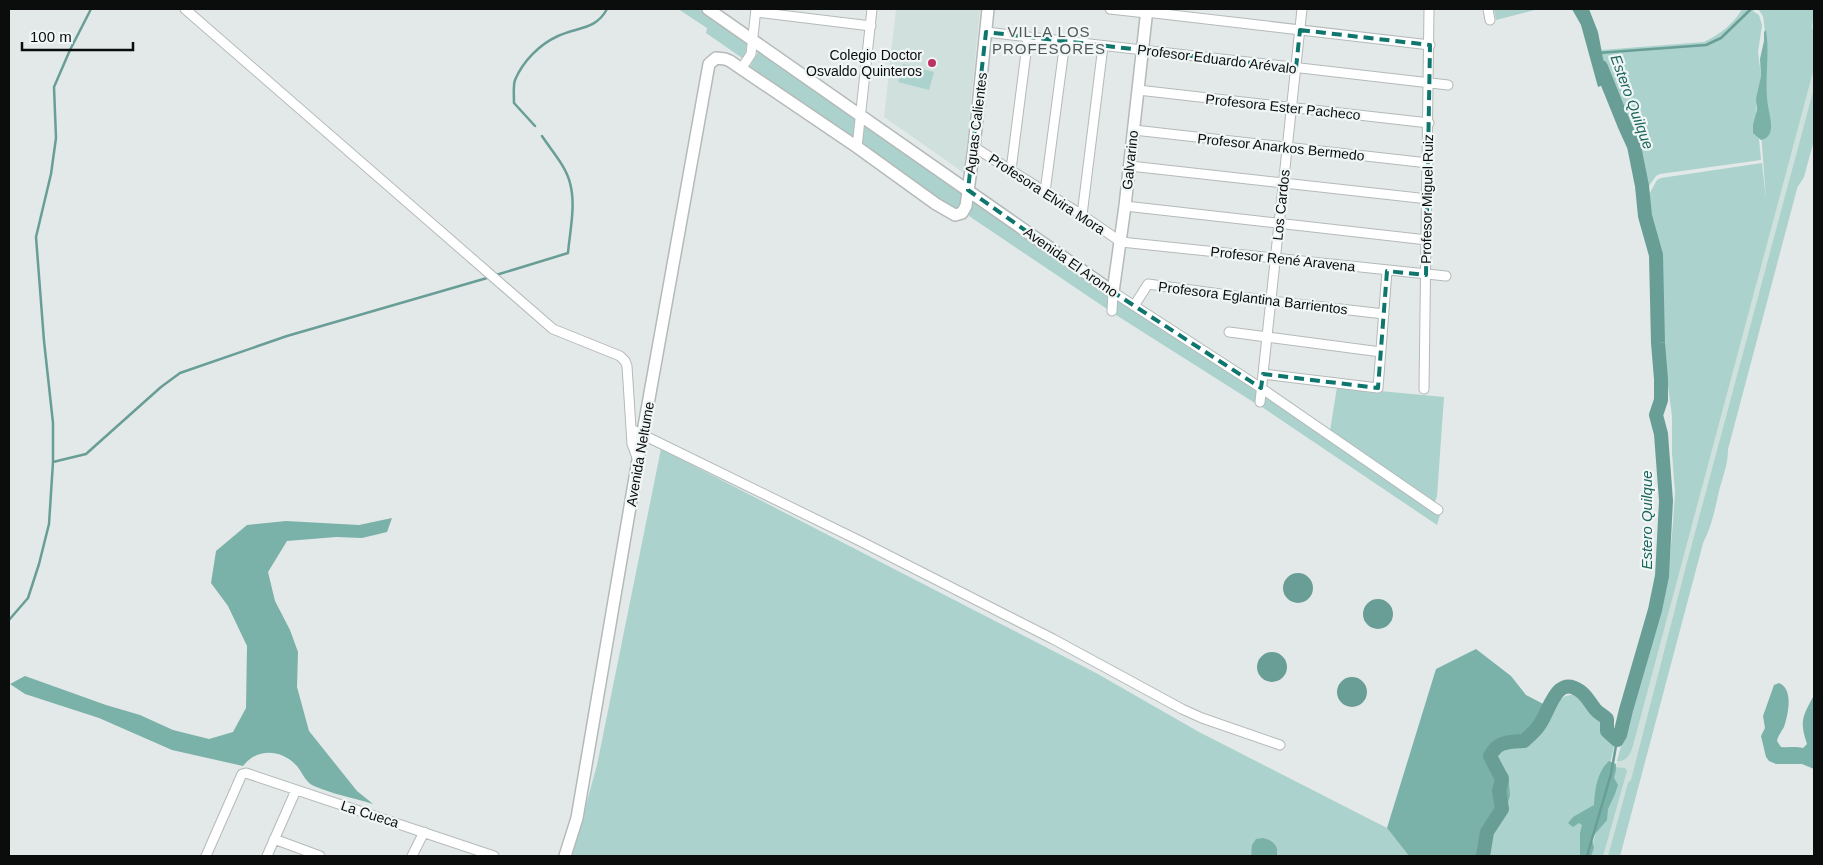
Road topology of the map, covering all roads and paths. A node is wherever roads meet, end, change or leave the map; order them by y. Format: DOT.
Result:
graph roads {
  1 [pos="185,9"];
  2 [pos="708,9"];
  3 [pos="872,9"];
  4 [pos="988,9"];
  5 [pos="1110,9"];
  6 [pos="1302,9"];
  7 [pos="1429,9"];
  8 [pos="1488,9"];
  9 [pos="756,11"];
  10 [pos="1147,11"];
  11 [pos="1490,20"];
  12 [pos="870,26"];
  13 [pos="1300,30"];
  14 [pos="986,32"];
  15 [pos="1028,37"];
  16 [pos="753,39"];
  17 [pos="1065,41"];
  18 [pos="1430,45"];
  19 [pos="1103,46"];
  20 [pos="1142,50"];
  21 [pos="1296,68"];
  22 [pos="742,69"];
  23 [pos="1429,84"];
  24 [pos="1448,85"];
  25 [pos="1138,90"];
  26 [pos="1292,108"];
  27 [pos="861,116"];
  28 [pos="1429,123"];
  29 [pos="1134,130"];
  30 [pos="857,147"];
  31 [pos="974,147"];
  32 [pos="1288,147"];
  33 [pos="1428,163"];
  34 [pos="1130,166"];
  35 [pos="1011,170"];
  36 [pos="1284,183"];
  37 [pos="968,190"];
  38 [pos="1045,192"];
  39 [pos="1428,199"];
  40 [pos="1125,206"];
  41 [pos="1082,215"];
  42 [pos="1279,223"];
  43 [pos="1427,240"];
  44 [pos="1121,242"];
  45 [pos="1276,258"];
  46 [pos="1386,271"];
  47 [pos="1426,275"];
  48 [pos="1446,276"];
  49 [pos="1113,292"];
  50 [pos="1271,301"];
  51 [pos="1134,306"];
  52 [pos="1112,311"];
  53 [pos="1384,314"];
  54 [pos="1229,332"];
  55 [pos="1267,338"];
  56 [pos="1380,352"];
  57 [pos="1263,374"];
  58 [pos="1262,388"];
  59 [pos="1424,389"];
  60 [pos="1260,402"];
  61 [pos="631,429"];
  62 [pos="643,435"];
  63 [pos="638,460"];
  64 [pos="1438,510"];
  65 [pos="1280,744"];
  66 [pos="296,790"];
  67 [pos="424,832"];
  68 [pos="274,839"];
  69 [pos="206,856"];
  70 [pos="267,856"];
  71 [pos="320,856"];
  72 [pos="412,856"];
  73 [pos="494,856"];
  74 [pos="565,856"];
  1 -- 61 [label="street"];
  2 -- 16 [label="street, Avenida El Aromo"];
  3 -- 12 [label="street"];
  4 -- 14 [label="street, Aguas Calientes"];
  5 -- 10 [label="street"];
  6 -- 13 [label="street, Los Cardos"];
  7 -- 18 [label="street, Profesor Miguel Ruiz"];
  8 -- 11 [label="street"];
  9 -- 12 [label="street"];
  9 -- 16 [label="street"];
  10 -- 13 [label="street"];
  10 -- 20 [label="street, Galvarino"];
  12 -- 27 [label="street"];
  13 -- 18 [label="street"];
  13 -- 21 [label="street, Los Cardos"];
  14 -- 15 [label="street, Profesor Eduardo Arévalo"];
  14 -- 31 [label="street, Aguas Calientes"];
  15 -- 17 [label="street, Profesor Eduardo Arévalo"];
  15 -- 35 [label="street"];
  16 -- 22 [label="street"];
  16 -- 27 [label="street, Avenida El Aromo"];
  17 -- 19 [label="street, Profesor Eduardo Arévalo"];
  17 -- 38 [label="street"];
  18 -- 23 [label="street, Profesor Miguel Ruiz"];
  19 -- 20 [label="street, Profesor Eduardo Arévalo"];
  19 -- 41 [label="street"];
  20 -- 21 [label="street, Profesor Eduardo Arévalo"];
  20 -- 25 [label="street, Galvarino"];
  21 -- 23 [label="street, Profesor Eduardo Arévalo"];
  21 -- 26 [label="street, Los Cardos"];
  22 -- 30 [label="street"];
  22 -- 62 [label="street, Avenida Neltume"];
  23 -- 24 [label="street, Profesor Eduardo Arévalo"];
  23 -- 28 [label="street, Profesor Miguel Ruiz"];
  25 -- 26 [label="street, Profesora Ester Pacheco"];
  25 -- 29 [label="street, Galvarino"];
  26 -- 28 [label="street, Profesora Ester Pacheco"];
  26 -- 32 [label="street, Los Cardos"];
  27 -- 30 [label="street"];
  27 -- 37 [label="street, Avenida El Aromo"];
  28 -- 33 [label="street, Profesor Miguel Ruiz"];
  29 -- 32 [label="street, Profesor Anarkos Bermedo"];
  29 -- 34 [label="street, Galvarino"];
  30 -- 37 [label="street, Aguas Calientes"];
  31 -- 35 [label="street, Profesora Elvira Mora"];
  31 -- 37 [label="street, Aguas Calientes"];
  32 -- 33 [label="street, Profesor Anarkos Bermedo"];
  32 -- 36 [label="street, Los Cardos"];
  33 -- 39 [label="street, Profesor Miguel Ruiz"];
  34 -- 36 [label="street"];
  34 -- 40 [label="street, Galvarino"];
  35 -- 38 [label="street, Profesora Elvira Mora"];
  36 -- 39 [label="street"];
  36 -- 42 [label="street, Los Cardos"];
  37 -- 49 [label="street, Avenida El Aromo"];
  38 -- 41 [label="street, Profesora Elvira Mora"];
  39 -- 43 [label="street, Profesor Miguel Ruiz"];
  40 -- 42 [label="street"];
  40 -- 44 [label="street, Galvarino"];
  41 -- 44 [label="street, Profesora Elvira Mora"];
  42 -- 43 [label="street"];
  42 -- 45 [label="street, Los Cardos"];
  43 -- 47 [label="street, Profesor Miguel Ruiz"];
  44 -- 45 [label="street, Profesor René Aravena"];
  44 -- 49 [label="street, Galvarino"];
  45 -- 46 [label="street, Profesor René Aravena"];
  45 -- 50 [label="street, Los Cardos"];
  46 -- 47 [label="street, Profesor René Aravena"];
  46 -- 53 [label="street"];
  47 -- 48 [label="street, Profesor René Aravena"];
  47 -- 59 [label="street, Profesor Miguel Ruiz"];
  49 -- 51 [label="street, Avenida El Aromo"];
  49 -- 52 [label="street, Galvarino"];
  50 -- 51 [label="street, Profesora Eglantina Barrientos"];
  50 -- 53 [label="street, Profesora Eglantina Barrientos"];
  50 -- 55 [label="street, Los Cardos"];
  51 -- 58 [label="street, Avenida El Aromo"];
  53 -- 56 [label="street"];
  54 -- 55 [label="street"];
  55 -- 56 [label="street"];
  55 -- 57 [label="street, Los Cardos"];
  56 -- 57 [label="street"];
  57 -- 58 [label="street, Los Cardos"];
  58 -- 60 [label="street, Los Cardos"];
  58 -- 64 [label="street, Avenida El Aromo"];
  61 -- 62 [label="street"];
  61 -- 63 [label="street"];
  62 -- 63 [label="street, Avenida Neltume"];
  62 -- 65 [label="street"];
  63 -- 74 [label="street, Avenida Neltume"];
  66 -- 67 [label="street, La Cueca"];
  66 -- 68 [label="street"];
  66 -- 69 [label="street, La Cueca"];
  67 -- 72 [label="street"];
  67 -- 73 [label="street, La Cueca"];
  68 -- 70 [label="street"];
  68 -- 71 [label="street"];
}
